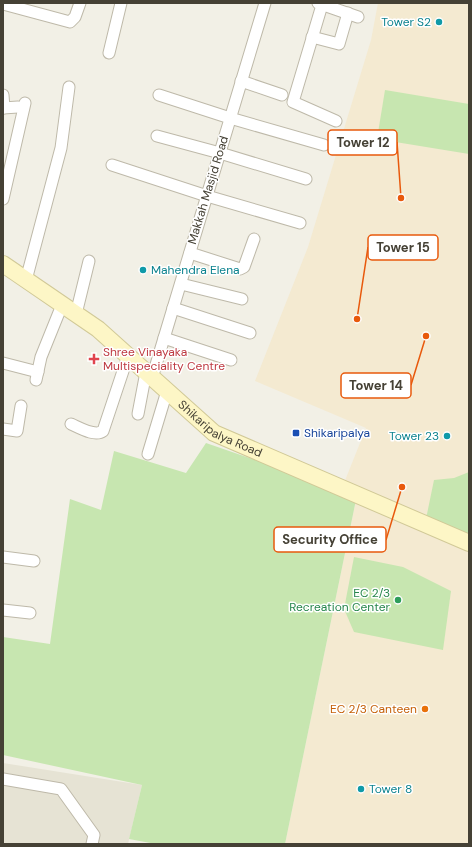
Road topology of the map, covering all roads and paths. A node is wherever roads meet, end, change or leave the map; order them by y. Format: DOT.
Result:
graph roads {
  1 [pos="80,3"];
  2 [pos="121,3"];
  3 [pos="265,3"];
  4 [pos="3,4"];
  5 [pos="320,4"];
  6 [pos="312,37"];
  7 [pos="109,53"];
  8 [pos="241,81"];
  9 [pos="69,87"];
  10 [pos="3,95"];
  11 [pos="159,95"];
  12 [pos="282,95"];
  13 [pos="4,108"];
  14 [pos="230,118"];
  15 [pos="336,121"];
  16 [pos="156,136"];
  17 [pos="324,145"];
  18 [pos="220,153"];
  19 [pos="112,165"];
  20 [pos="306,179"];
  21 [pos="207,196"];
  22 [pos="3,199"];
  23 [pos="300,223"];
  24 [pos="254,239"];
  25 [pos="190,253"];
  26 [pos="89,261"];
  27 [pos="3,264"];
  28 [pos="26,280"];
  29 [pos="181,284"];
  30 [pos="242,299"];
  31 [pos="62,305"];
  32 [pos="173,308"];
  33 [pos="76,314"];
  34 [pos="250,334"];
  35 [pos="164,338"];
  36 [pos="128,356"];
  37 [pos="231,360"];
  38 [pos="3,363"];
  39 [pos="149,375"];
  40 [pos="167,391"];
  41 [pos="21,406"];
  42 [pos="138,414"];
  43 [pos="71,424"];
  44 [pos="3,429"];
  45 [pos="148,454"];
  46 [pos="469,543"];
  47 [pos="3,557"];
  48 [pos="34,561"];
  49 [pos="3,610"];
  50 [pos="30,613"];
  51 [pos="3,779"];
  52 [pos="92,844"];
  1 -- 4 [label="street"];
  2 -- 7 [label="street"];
  3 -- 8 [label="street, Makkah Masjid Road"];
  5 -- 6 [label="street"];
  5 -- 6 [label="street"];
  6 -- 15 [label="street"];
  8 -- 12 [label="street"];
  8 -- 14 [label="street, Makkah Masjid Road"];
  9 -- 28 [label="street"];
  10 -- 13 [label="street"];
  11 -- 14 [label="street"];
  13 -- 22 [label="street"];
  14 -- 17 [label="street"];
  14 -- 18 [label="street, Makkah Masjid Road"];
  16 -- 18 [label="street"];
  18 -- 20 [label="street"];
  18 -- 21 [label="street, Makkah Masjid Road"];
  19 -- 21 [label="street"];
  21 -- 23 [label="street"];
  21 -- 25 [label="street, Makkah Masjid Road"];
  24 -- 25 [label="street"];
  25 -- 29 [label="street, Makkah Masjid Road"];
  26 -- 33 [label="street"];
  27 -- 28 [label="street, Shikaripalya Road"];
  28 -- 31 [label="street, Shikaripalya Road"];
  29 -- 30 [label="street"];
  29 -- 32 [label="street, Makkah Masjid Road"];
  31 -- 33 [label="street, Shikaripalya Road"];
  31 -- 38 [label="street"];
  32 -- 34 [label="street"];
  32 -- 35 [label="street, Makkah Masjid Road"];
  33 -- 36 [label="street, Shikaripalya Road"];
  35 -- 37 [label="street"];
  35 -- 39 [label="street, Makkah Masjid Road"];
  36 -- 39 [label="street, Shikaripalya Road"];
  36 -- 43 [label="street"];
  39 -- 40 [label="street, Shikaripalya Road"];
  39 -- 42 [label="street, Makkah Masjid Road"];
  40 -- 45 [label="street"];
  40 -- 46 [label="street, Shikaripalya Road"];
  41 -- 44 [label="street"];
  47 -- 48 [label="street"];
  49 -- 50 [label="street"];
  51 -- 52 [label="street"];
}
